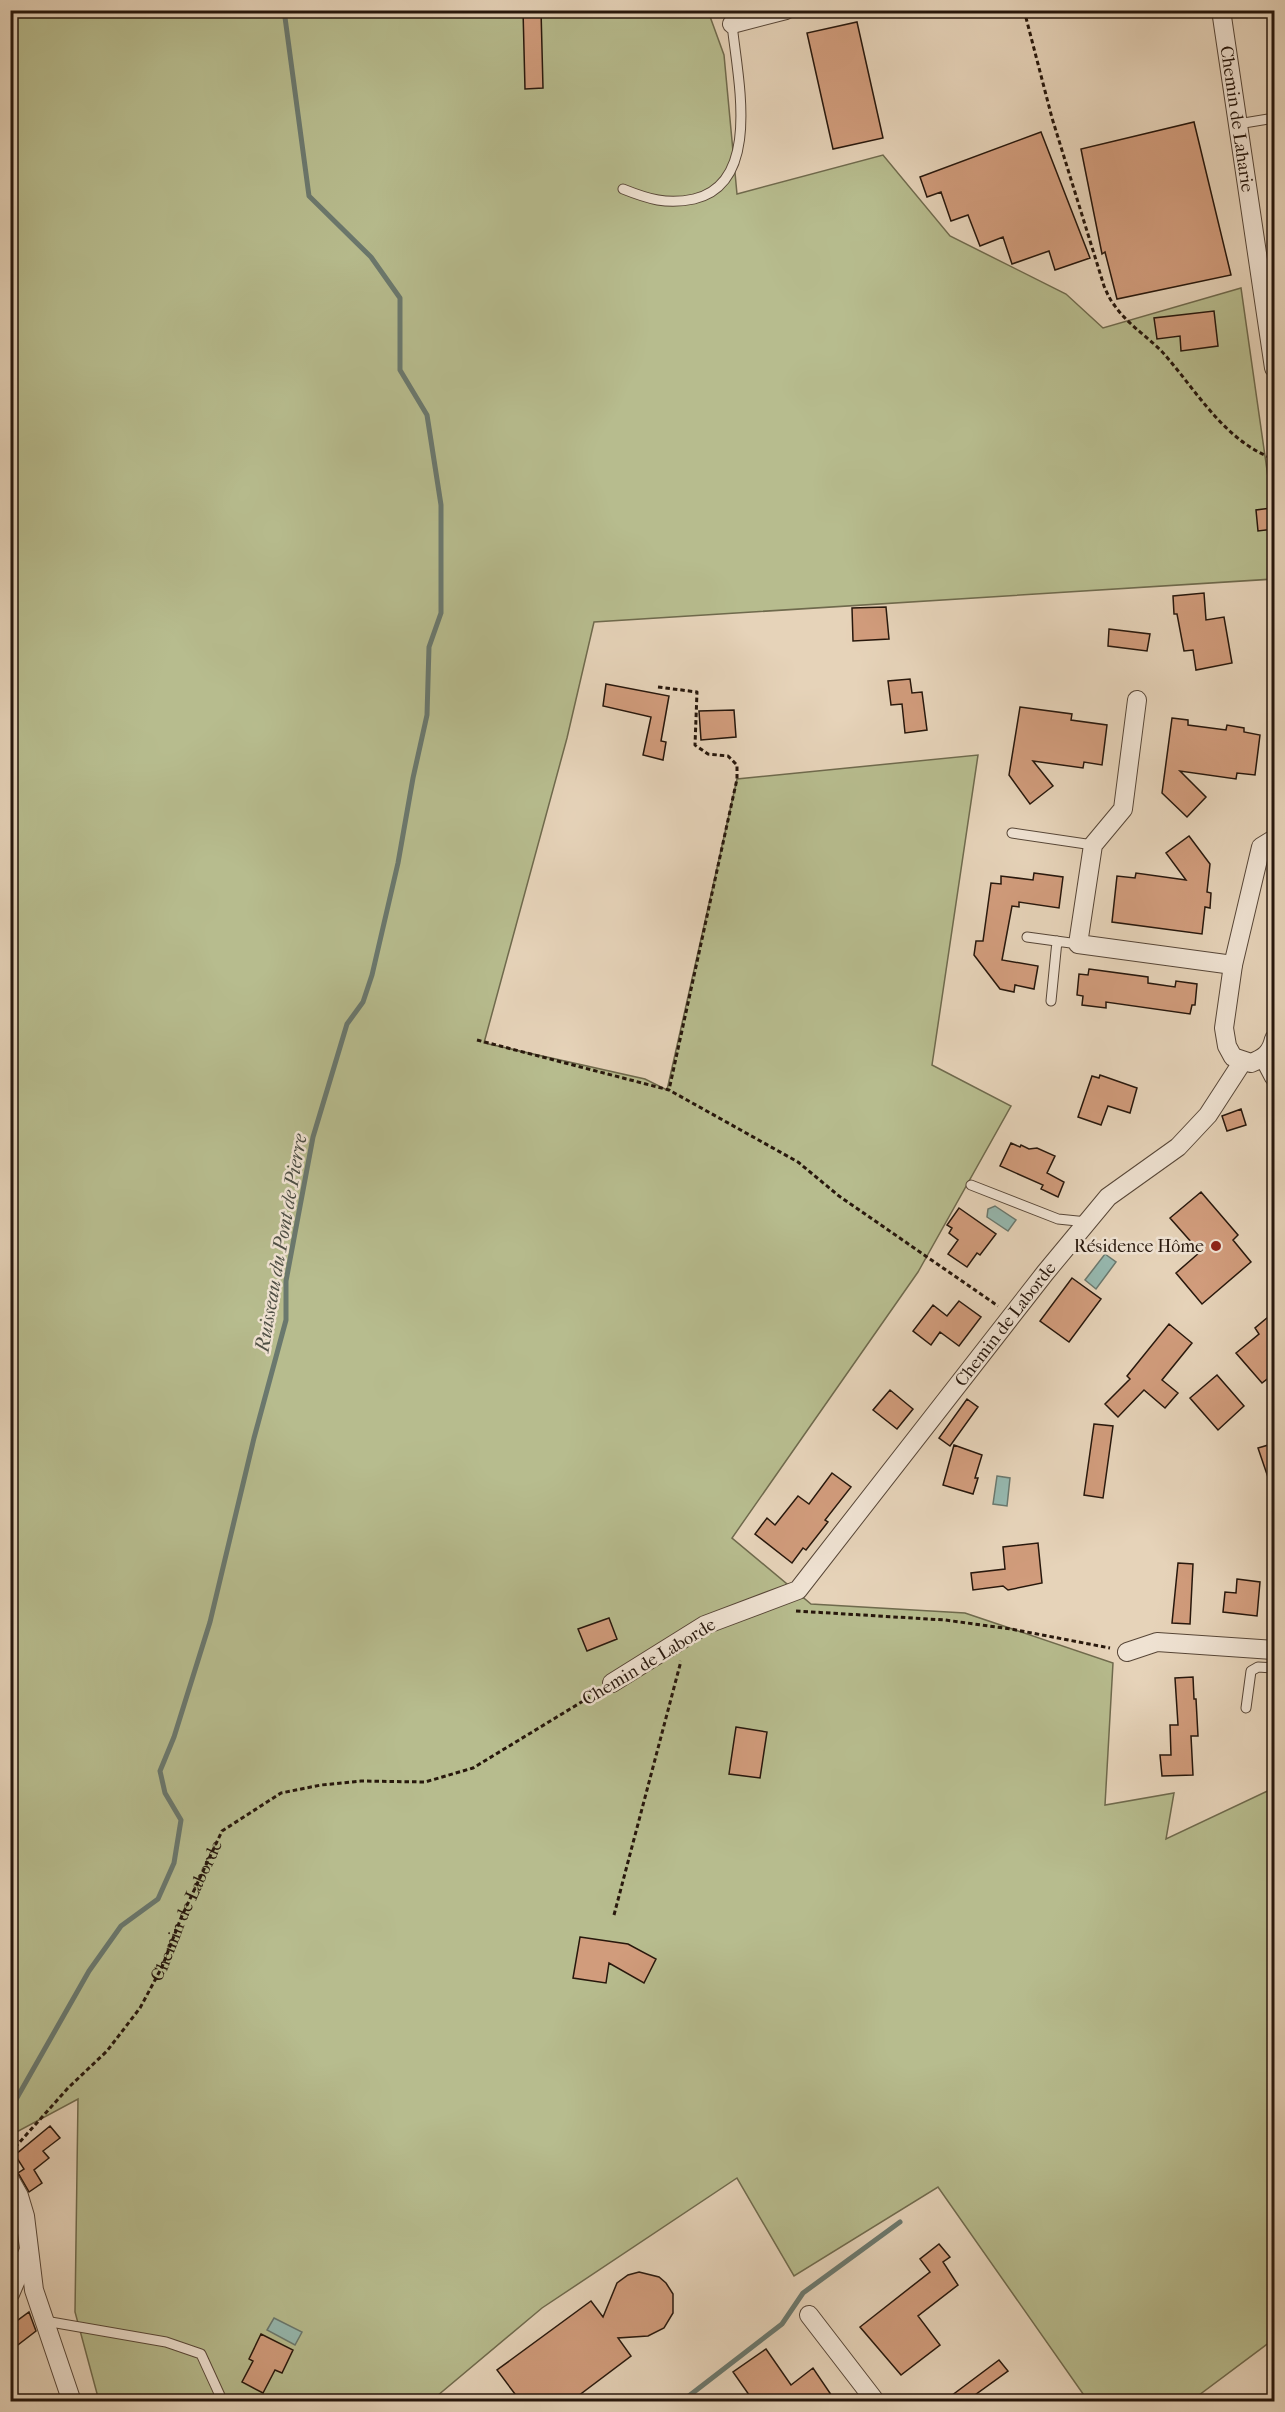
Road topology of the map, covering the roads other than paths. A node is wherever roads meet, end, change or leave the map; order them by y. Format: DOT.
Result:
graph roads {
  1 [pos="786,10"];
  2 [pos="1221,10"];
  3 [pos="732,24"];
  4 [pos="1275,118"];
  5 [pos="1239,124"];
  6 [pos="623,189"];
  7 [pos="1275,368"];
  8 [pos="1137,700"];
  9 [pos="1012,833"];
  10 [pos="1273,837"];
  11 [pos="1093,845"];
  12 [pos="1027,937"];
  13 [pos="1057,941"];
  14 [pos="1078,944"];
  15 [pos="1233,965"];
  16 [pos="1051,1001"];
  17 [pos="1275,1039"];
  18 [pos="1264,1058"];
  19 [pos="1243,1061"];
  20 [pos="1275,1077"];
  21 [pos="971,1185"];
  22 [pos="1087,1222"];
  23 [pos="1275,1650"];
  24 [pos="1127,1652"];
  25 [pos="1275,1668"];
  26 [pos="612,1683"];
  27 [pos="1246,1708"];
  28 [pos="10,2180"];
  29 [pos="28,2252"];
  30 [pos="10,2294"];
  31 [pos="809,2315"];
  32 [pos="45,2321"];
  33 [pos="72,2402"];
  34 [pos="223,2402"];
  35 [pos="876,2402"];
  1 -- 3 [label="street"];
  2 -- 5 [label="street, Chemin de Laharie"];
  3 -- 6 [label="lane"];
  4 -- 5 [label="lane"];
  5 -- 7 [label="street, Chemin de Laharie"];
  8 -- 11 [label="street"];
  9 -- 11 [label="lane"];
  10 -- 15 [label="street"];
  11 -- 14 [label="street"];
  12 -- 13 [label="lane"];
  13 -- 14 [label="lane"];
  13 -- 16 [label="lane"];
  14 -- 15 [label="street"];
  15 -- 19 [label="street"];
  17 -- 18 [label="street"];
  18 -- 19 [label="street"];
  18 -- 20 [label="street"];
  19 -- 22 [label="street, Chemin de Laborde"];
  21 -- 22 [label="lane"];
  22 -- 26 [label="street, Chemin de Laborde"];
  23 -- 24 [label="street"];
  25 -- 27 [label="lane"];
  28 -- 29 [label="street"];
  29 -- 30 [label="street"];
  29 -- 32 [label="street"];
  31 -- 35 [label="street"];
  32 -- 33 [label="street"];
  32 -- 34 [label="lane"];
}
